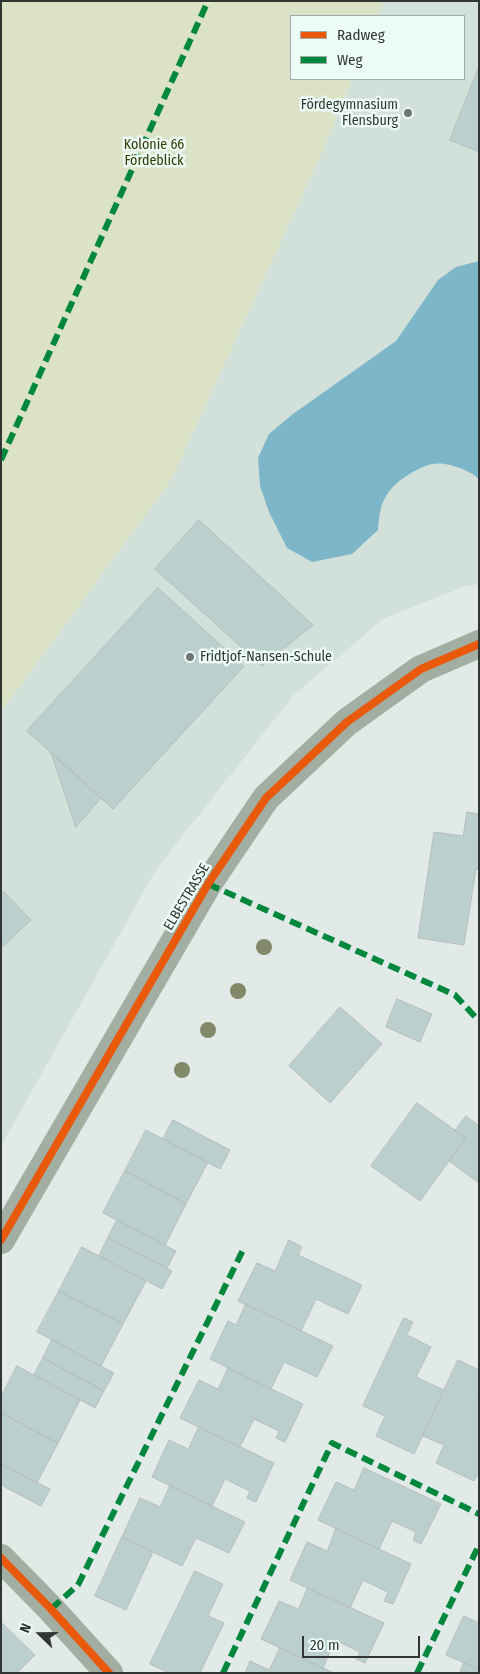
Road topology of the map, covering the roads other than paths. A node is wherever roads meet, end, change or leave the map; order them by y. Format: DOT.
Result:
graph roads {
  1 [pos="479,644"];
  2 [pos="1,1240"];
  3 [pos="1,1558"];
  4 [pos="109,1673"];
  1 -- 2 [label="street, ELBESTRASSE"];
  3 -- 4 [label="street"];
}
